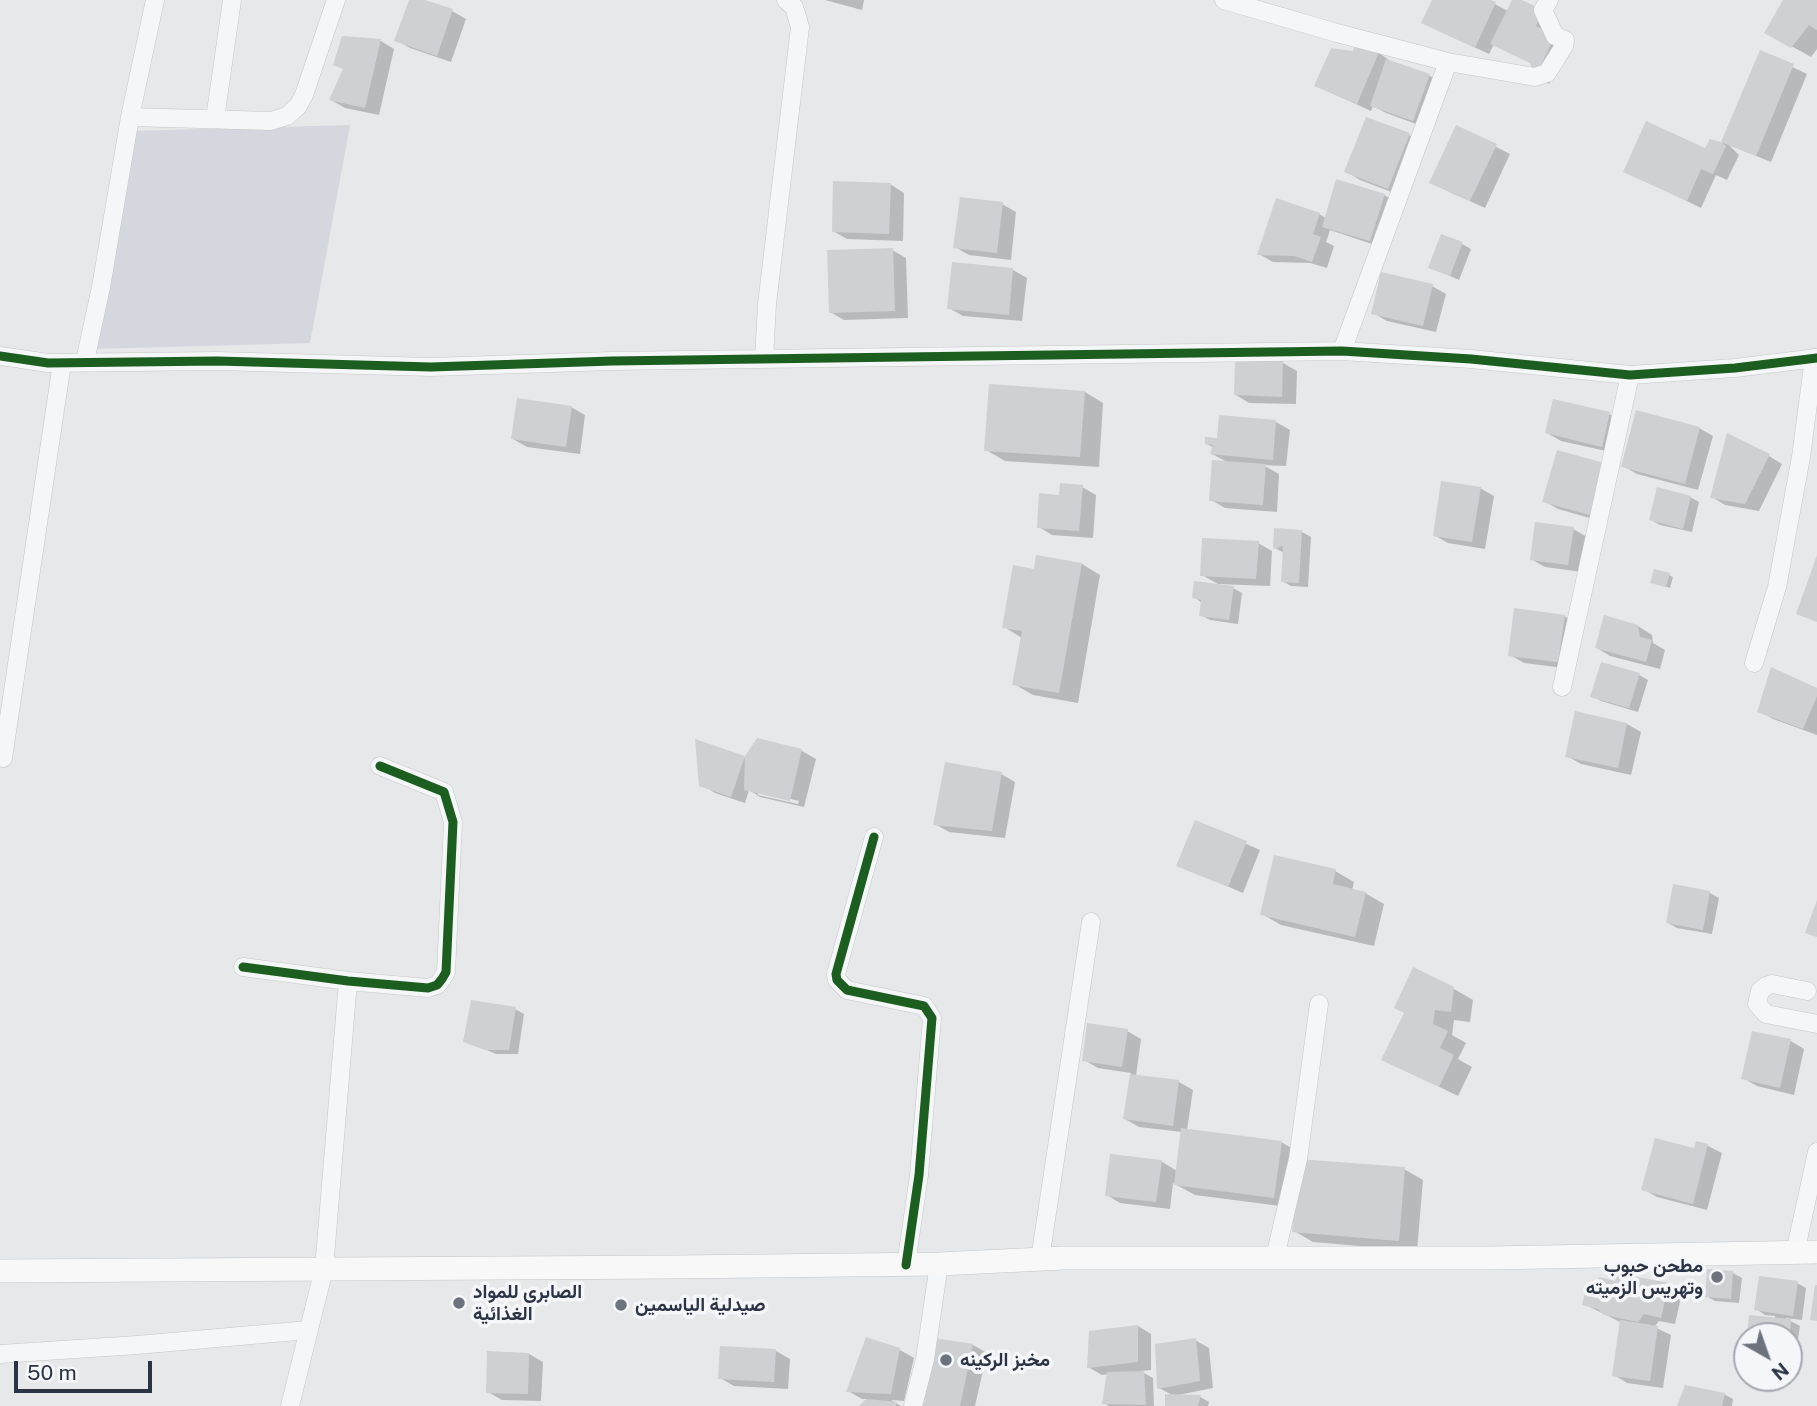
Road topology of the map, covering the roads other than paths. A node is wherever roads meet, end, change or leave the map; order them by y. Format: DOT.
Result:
graph roads {
  1 [pos="155,0"];
  2 [pos="232,0"];
  3 [pos="336,0"];
  4 [pos="786,0"];
  5 [pos="1224,0"];
  6 [pos="1549,0"];
  7 [pos="1448,62"];
  8 [pos="130,117"];
  9 [pos="215,119"];
  10 [pos="1342,351"];
  11 [pos="0,356"];
  12 [pos="1815,358"];
  13 [pos="764,359"];
  14 [pos="85,361"];
  15 [pos="62,363"];
  16 [pos="1630,375"];
  17 [pos="1754,663"];
  18 [pos="1562,687"];
  19 [pos="2,758"];
  20 [pos="380,766"];
  21 [pos="874,837"];
  22 [pos="1091,922"];
  23 [pos="243,967"];
  24 [pos="348,981"];
  25 [pos="1807,991"];
  26 [pos="1319,1004"];
  27 [pos="1817,1024"];
  28 [pos="1817,1152"];
  29 [pos="1806,1252"];
  30 [pos="1275,1257"];
  31 [pos="1040,1259"];
  32 [pos="939,1264"];
  33 [pos="906,1265"];
  34 [pos="324,1269"];
  35 [pos="0,1271"];
  36 [pos="309,1330"];
  37 [pos="0,1354"];
  38 [pos="290,1406"];
  39 [pos="914,1406"];
  1 -- 8 [label="street"];
  2 -- 9 [label="street"];
  3 -- 9 [label="street"];
  4 -- 13 [label="street"];
  5 -- 7 [label="street"];
  6 -- 7 [label="street"];
  7 -- 10 [label="street"];
  8 -- 9 [label="street"];
  8 -- 14 [label="street"];
  10 -- 13 [label="street"];
  10 -- 16 [label="street"];
  11 -- 15 [label="street"];
  12 -- 16 [label="street"];
  12 -- 17 [label="street"];
  13 -- 14 [label="street"];
  14 -- 15 [label="street"];
  15 -- 19 [label="street"];
  16 -- 18 [label="street"];
  20 -- 24 [label="street"];
  21 -- 33 [label="street"];
  22 -- 31 [label="street"];
  23 -- 24 [label="street"];
  24 -- 34 [label="street"];
  25 -- 27 [label="street"];
  26 -- 30 [label="street"];
  28 -- 29 [label="street"];
  29 -- 30 [label="main road"];
  30 -- 31 [label="main road"];
  31 -- 32 [label="main road"];
  32 -- 33 [label="main road"];
  32 -- 39 [label="street"];
  33 -- 34 [label="main road"];
  34 -- 35 [label="main road"];
  34 -- 36 [label="street"];
  36 -- 37 [label="street"];
  36 -- 38 [label="street"];
}
